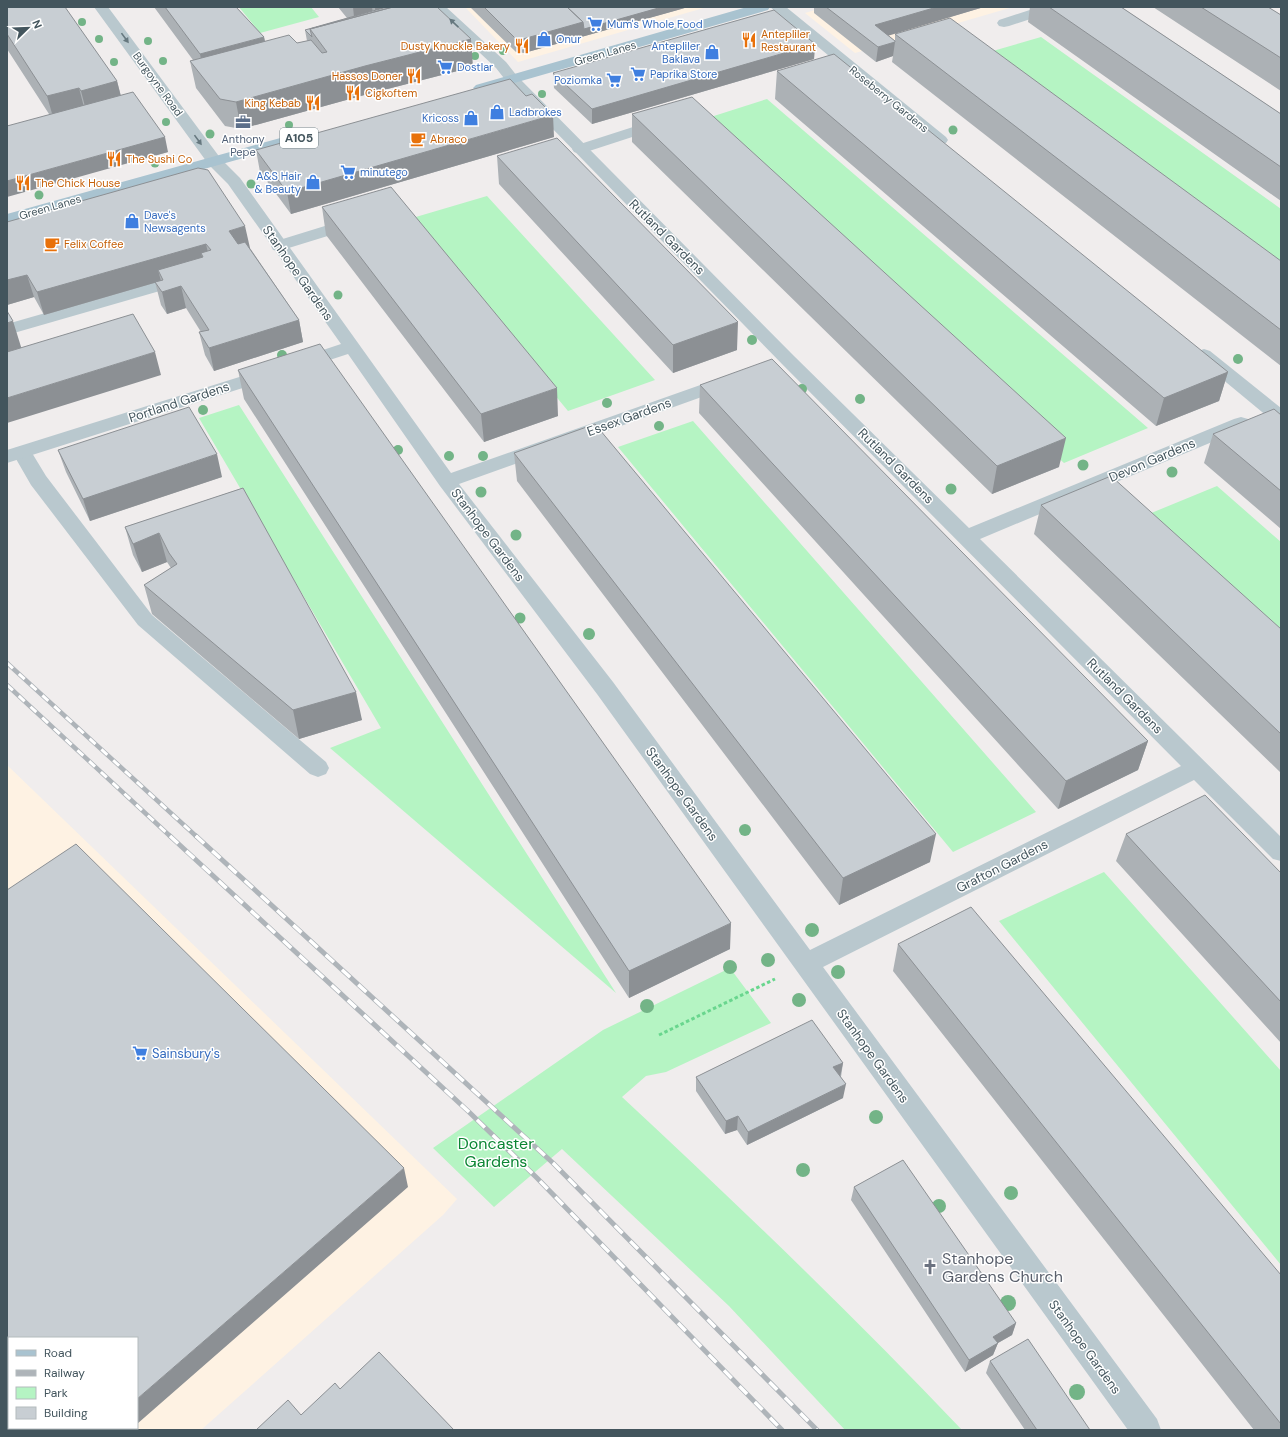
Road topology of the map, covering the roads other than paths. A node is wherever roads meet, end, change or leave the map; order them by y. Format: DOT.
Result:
graph roads {
  1 [pos="101,7"];
  2 [pos="438,7"];
  3 [pos="763,7"];
  4 [pos="777,7"];
  5 [pos="1053,7"];
  6 [pos="1004,23"];
  7 [pos="512,79"];
  8 [pos="468,91"];
  9 [pos="676,119"];
  10 [pos="295,139"];
  11 [pos="580,149"];
  12 [pos="953,150"];
  13 [pos="215,162"];
  14 [pos="368,218"];
  15 [pos="7,219"];
  16 [pos="279,246"];
  17 [pos="198,274"];
  18 [pos="8,327"];
  19 [pos="1192,346"];
  20 [pos="351,347"];
  21 [pos="744,376"];
  22 [pos="1276,414"];
  23 [pos="15,455"];
  24 [pos="447,481"];
  25 [pos="967,537"];
  26 [pos="318,768"];
  27 [pos="1197,768"];
  28 [pos="1281,852"];
  29 [pos="806,964"];
  30 [pos="1146,1430"];
  1 -- 13 [label="street, Burgoyne Road, one-way"];
  7 -- 2 [label="street, Rutland Gardens, one-way"];
  3 -- 7 [label="main road, Green Lanes"];
  4 -- 12 [label="street, Roseberry Gardens"];
  5 -- 6 [label="street"];
  7 -- 8 [label="main road, Green Lanes"];
  7 -- 11 [label="street, Rutland Gardens"];
  9 -- 11 [label="street"];
  10 -- 13 [label="main road, Green Lanes / A105"];
  11 -- 25 [label="street, Rutland Gardens"];
  13 -- 15 [label="main road, Green Lanes / A105"];
  13 -- 16 [label="street, Stanhope Gardens"];
  14 -- 16 [label="street"];
  16 -- 20 [label="street, Stanhope Gardens"];
  17 -- 18 [label="street"];
  19 -- 22 [label="street"];
  20 -- 23 [label="street, Portland Gardens"];
  20 -- 24 [label="street, Stanhope Gardens"];
  21 -- 24 [label="street, Essex Gardens"];
  22 -- 25 [label="street, Devon Gardens"];
  23 -- 26 [label="street"];
  24 -- 29 [label="street, Stanhope Gardens"];
  25 -- 27 [label="street, Rutland Gardens"];
  27 -- 28 [label="street, Rutland Gardens"];
  27 -- 29 [label="street, Grafton Gardens"];
  29 -- 30 [label="street, Stanhope Gardens"];
}
